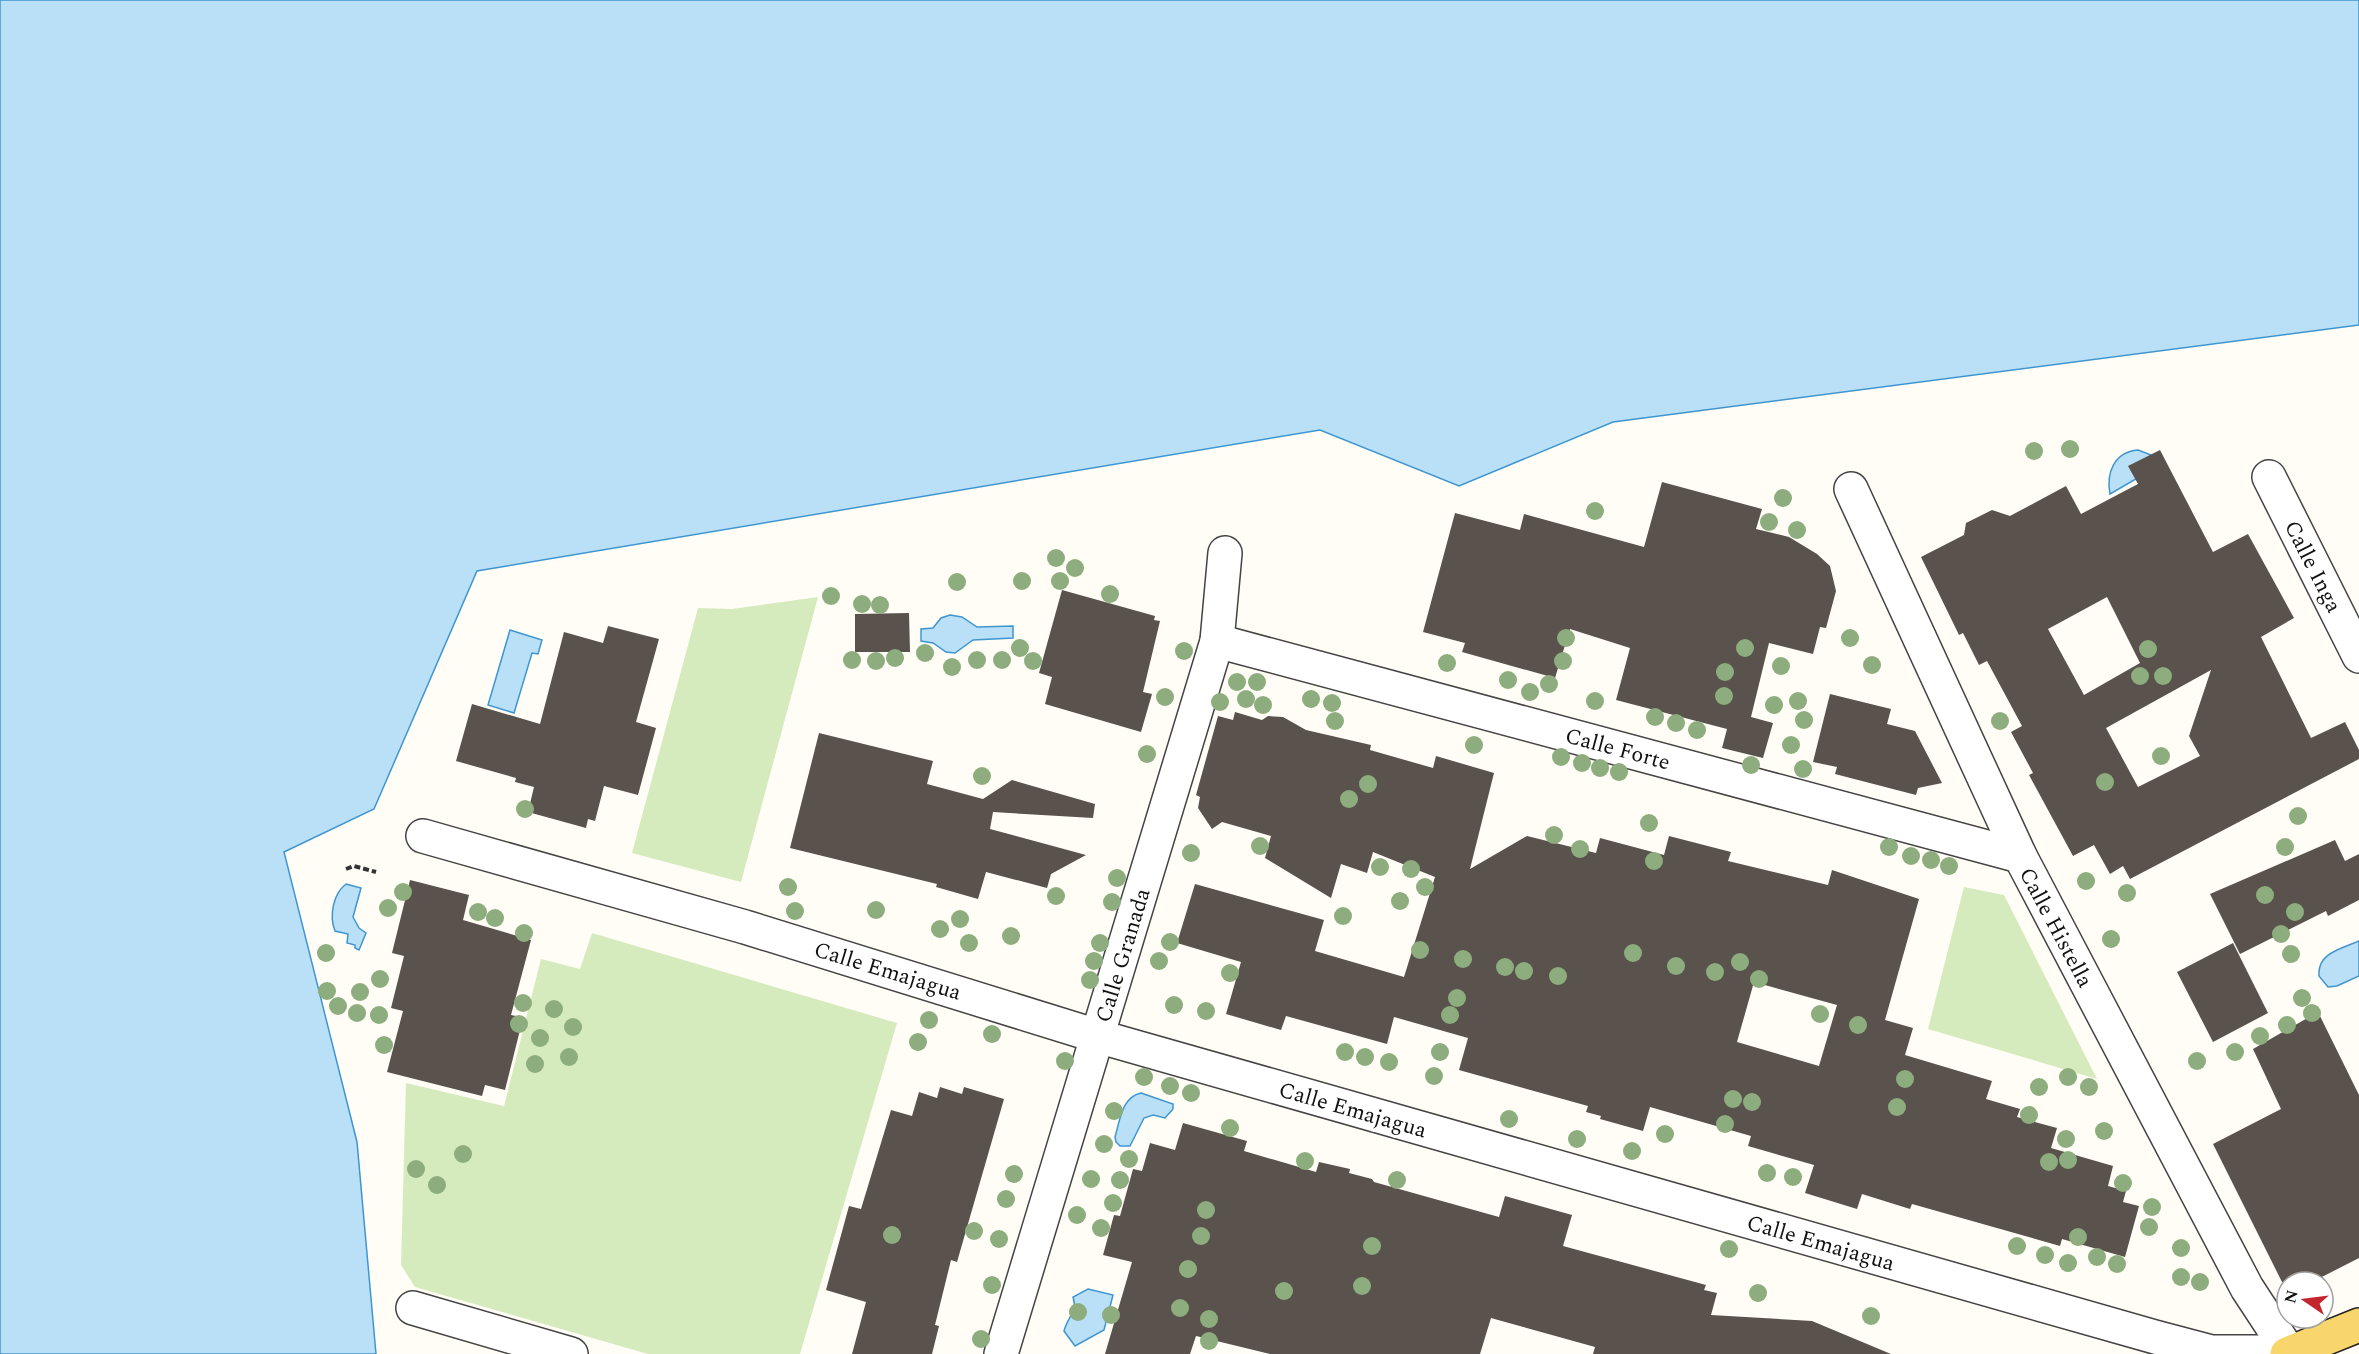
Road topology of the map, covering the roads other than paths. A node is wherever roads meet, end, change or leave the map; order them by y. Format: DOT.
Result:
graph roads {
  1 [pos="2269,477"];
  2 [pos="1851,489"];
  3 [pos="1225,553"];
  4 [pos="1217,641"];
  5 [pos="2359,656"];
  6 [pos="423,837"];
  7 [pos="2020,856"];
  8 [pos="1097,1036"];
  9 [pos="413,1308"];
  10 [pos="2359,1325"];
  11 [pos="2288,1353"];
  12 [pos="571,1354"];
  13 [pos="1001,1354"];
  1 -- 5 [label="street, Calle Inga"];
  2 -- 7 [label="street, Calle Histella"];
  3 -- 4 [label="street, Calle Granada"];
  4 -- 7 [label="street, Calle Forte"];
  4 -- 8 [label="street, Calle Granada"];
  6 -- 8 [label="street, Calle Emajagua"];
  7 -- 11 [label="street, Calle Histella"];
  8 -- 11 [label="street, Calle Emajagua"];
  8 -- 13 [label="street, Calle Granada"];
  9 -- 12 [label="street"];
  10 -- 11 [label="main road"];
}
